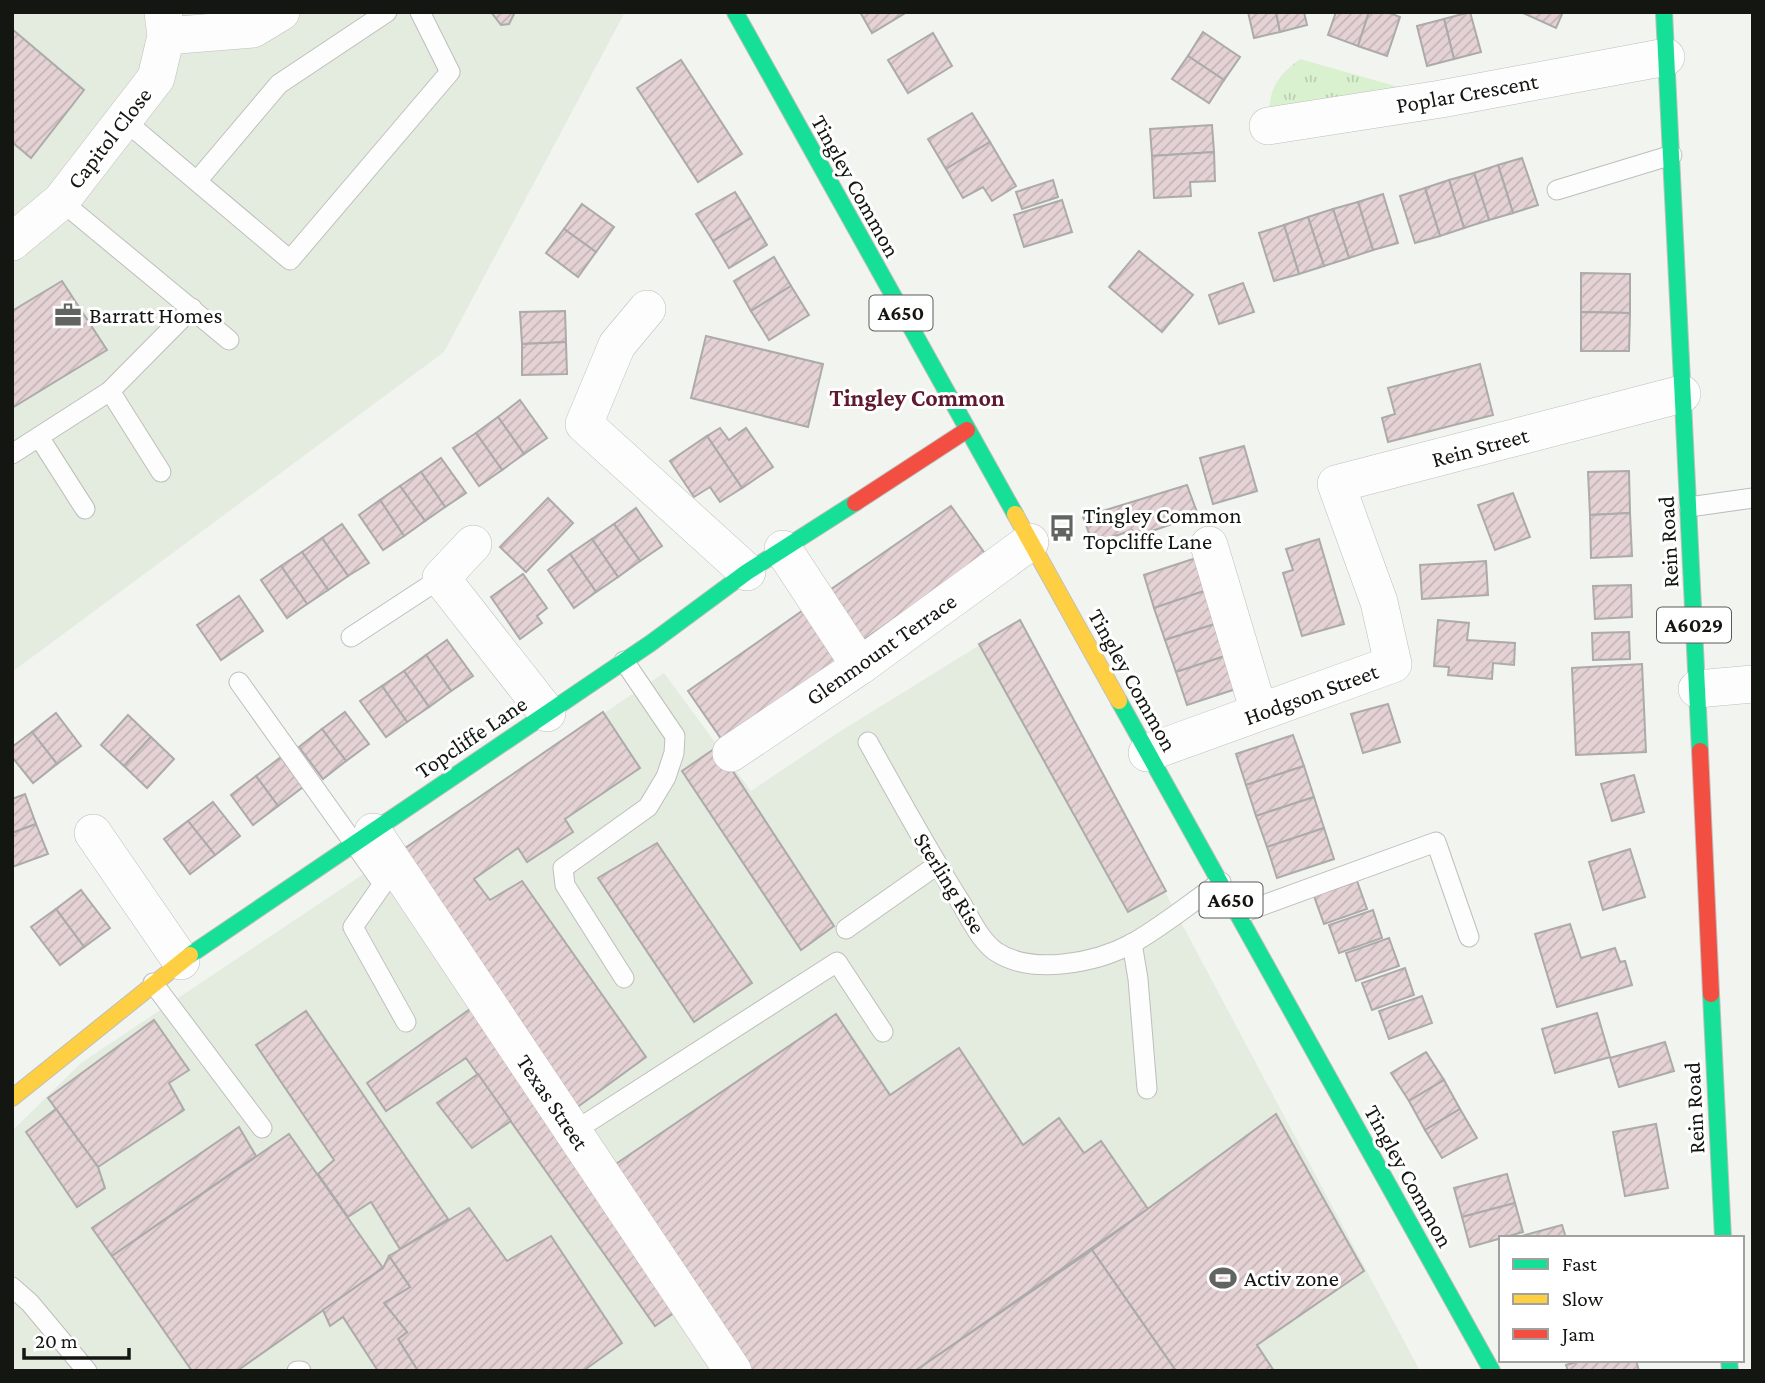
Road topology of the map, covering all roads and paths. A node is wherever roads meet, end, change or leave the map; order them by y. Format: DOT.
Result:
graph roads {
  1 [pos="281,12"];
  2 [pos="387,12"];
  3 [pos="420,12"];
  4 [pos="735,12"];
  5 [pos="1664,12"];
  6 [pos="165,24"];
  7 [pos="1666,57"];
  8 [pos="124,120"];
  9 [pos="1268,127"];
  10 [pos="1672,155"];
  11 [pos="197,181"];
  12 [pos="1557,190"];
  13 [pos="61,201"];
  14 [pos="12,242"];
  15 [pos="191,308"];
  16 [pos="647,309"];
  17 [pos="229,340"];
  18 [pos="110,391"];
  19 [pos="1682,394"];
  20 [pos="968,430"];
  21 [pos="39,437"];
  22 [pos="12,454"];
  23 [pos="161,472"];
  24 [pos="1753,498"];
  25 [pos="1689,507"];
  26 [pos="85,509"];
  27 [pos="1358,541"];
  28 [pos="1030,542"];
  29 [pos="473,544"];
  30 [pos="1209,545"];
  31 [pos="783,549"];
  32 [pos="747,572"];
  33 [pos="441,578"];
  34 [pos="351,637"];
  35 [pos="624,661"];
  36 [pos="860,666"];
  37 [pos="239,682"];
  38 [pos="1753,684"];
  39 [pos="1697,689"];
  40 [pos="1259,712"];
  41 [pos="547,713"];
  42 [pos="868,742"];
  43 [pos="731,753"];
  44 [pos="1147,753"];
  45 [pos="93,833"];
  46 [pos="364,838"];
  47 [pos="937,865"];
  48 [pos="1221,882"];
  49 [pos="1239,914"];
  50 [pos="846,929"];
  51 [pos="1469,937"];
  52 [pos="1132,943"];
  53 [pos="181,961"];
  54 [pos="624,978"];
  55 [pos="153,983"];
  56 [pos="406,1022"];
  57 [pos="883,1032"];
  58 [pos="1147,1089"];
  59 [pos="12,1098"];
  60 [pos="262,1128"];
  61 [pos="573,1132"];
  62 [pos="1723,1236"];
  63 [pos="12,1287"];
  64 [pos="88,1371"];
  65 [pos="733,1371"];
  66 [pos="1492,1371"];
  1 -- 6 [label="street"];
  2 -- 11 [label="lane"];
  3 -- 11 [label="lane"];
  4 -- 20 [label="main road, Tingley Common / A650"];
  5 -- 7 [label="main road, Rein Road / A6029"];
  6 -- 8 [label="street, Capitol Close"];
  7 -- 9 [label="street, Poplar Crescent"];
  7 -- 10 [label="main road, Rein Road / A6029"];
  8 -- 11 [label="lane"];
  8 -- 13 [label="street, Capitol Close"];
  10 -- 12 [label="lane"];
  10 -- 19 [label="main road, Rein Road / A6029"];
  13 -- 14 [label="street, Capitol Close"];
  13 -- 15 [label="lane"];
  15 -- 17 [label="lane"];
  15 -- 18 [label="lane"];
  16 -- 32 [label="street"];
  18 -- 21 [label="lane"];
  18 -- 23 [label="lane"];
  19 -- 25 [label="main road, Rein Road / A6029"];
  19 -- 27 [label="street, Rein Street"];
  20 -- 28 [label="main road, Tingley Common / A650"];
  20 -- 31 [label="main road, Topcliffe Lane"];
  21 -- 22 [label="lane"];
  21 -- 26 [label="lane"];
  24 -- 25 [label="lane"];
  25 -- 39 [label="main road, Rein Road / A6029"];
  27 -- 40 [label="street, Hodgson Street"];
  28 -- 36 [label="street, Glenmount Terrace"];
  28 -- 44 [label="main road, Tingley Common / A650"];
  29 -- 33 [label="street"];
  30 -- 40 [label="street"];
  31 -- 32 [label="main road, Topcliffe Lane"];
  31 -- 36 [label="street"];
  32 -- 35 [label="main road, Topcliffe Lane"];
  33 -- 34 [label="lane"];
  33 -- 41 [label="street"];
  35 -- 41 [label="main road, Topcliffe Lane"];
  35 -- 54 [label="lane"];
  36 -- 43 [label="street, Glenmount Terrace"];
  37 -- 46 [label="lane"];
  38 -- 39 [label="street"];
  39 -- 62 [label="main road, Rein Road / A6029"];
  40 -- 44 [label="street, Hodgson Street"];
  41 -- 46 [label="main road, Topcliffe Lane"];
  42 -- 47 [label="lane, Sterling Rise"];
  44 -- 48 [label="main road, Tingley Common / A650"];
  45 -- 53 [label="street"];
  46 -- 53 [label="main road, Topcliffe Lane"];
  46 -- 56 [label="lane"];
  46 -- 61 [label="street, Texas Street"];
  47 -- 50 [label="lane"];
  47 -- 52 [label="lane, Sterling Rise"];
  48 -- 49 [label="main road, Tingley Common / A650"];
  48 -- 52 [label="lane, Sterling Rise"];
  49 -- 51 [label="lane"];
  49 -- 66 [label="main road, Tingley Common / A650"];
  52 -- 58 [label="lane"];
  53 -- 55 [label="main road, Topcliffe Lane"];
  55 -- 59 [label="main road, Topcliffe Lane"];
  55 -- 60 [label="lane"];
  57 -- 61 [label="lane"];
  61 -- 65 [label="street, Texas Street"];
  63 -- 64 [label="lane"];
}
